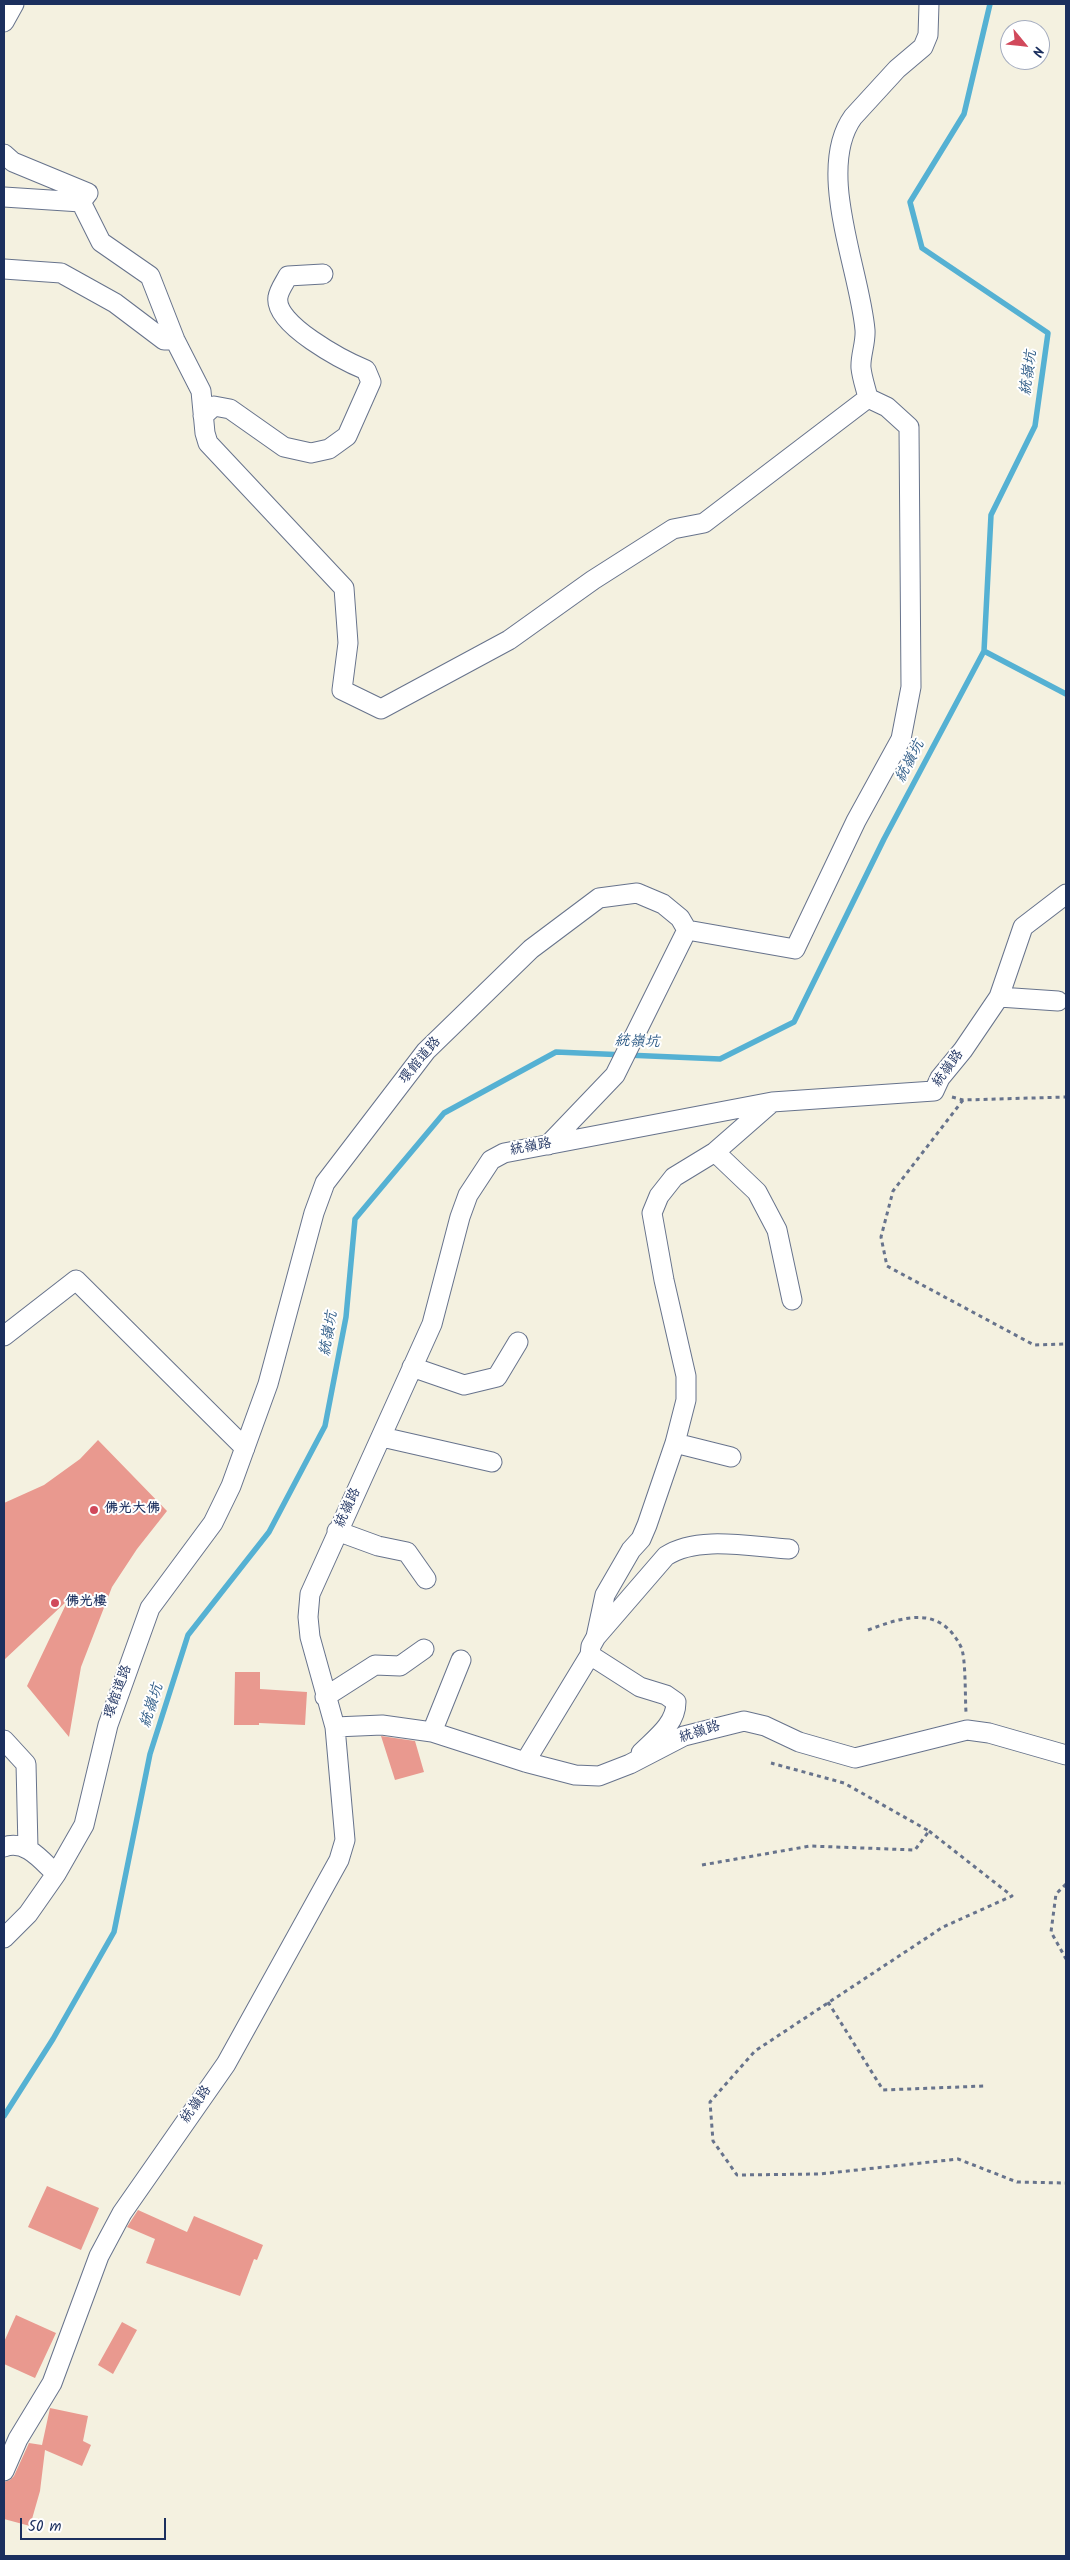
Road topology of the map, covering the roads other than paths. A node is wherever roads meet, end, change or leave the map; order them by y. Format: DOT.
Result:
graph roads {
  1 [pos="14,4"];
  2 [pos="929,4"];
  3 [pos="4,22"];
  4 [pos="4,154"];
  5 [pos="4,197"];
  6 [pos="81,202"];
  7 [pos="4,269"];
  8 [pos="323,274"];
  9 [pos="175,340"];
  10 [pos="868,398"];
  11 [pos="203,416"];
  12 [pos="1066,894"];
  13 [pos="687,930"];
  14 [pos="999,997"];
  15 [pos="1058,1002"];
  16 [pos="772,1102"];
  17 [pos="548,1145"];
  18 [pos="715,1152"];
  19 [pos="792,1300"];
  20 [pos="4,1336"];
  21 [pos="518,1342"];
  22 [pos="412,1367"];
  23 [pos="382,1437"];
  24 [pos="675,1443"];
  25 [pos="245,1448"];
  26 [pos="731,1457"];
  27 [pos="492,1462"];
  28 [pos="338,1531"];
  29 [pos="789,1549"];
  30 [pos="426,1579"];
  31 [pos="596,1637"];
  32 [pos="424,1650"];
  33 [pos="590,1655"];
  34 [pos="461,1660"];
  35 [pos="325,1697"];
  36 [pos="335,1728"];
  37 [pos="432,1732"];
  38 [pos="4,1740"];
  39 [pos="1066,1755"];
  40 [pos="526,1762"];
  41 [pos="630,1764"];
  42 [pos="4,1848"];
  43 [pos="28,1848"];
  44 [pos="56,1874"];
  45 [pos="4,1938"];
  46 [pos="4,2472"];
  1 -- 3 [label="street"];
  2 -- 10 [label="street"];
  4 -- 6 [label="street"];
  5 -- 6 [label="street"];
  6 -- 9 [label="street"];
  7 -- 9 [label="street"];
  8 -- 11 [label="street"];
  9 -- 11 [label="street"];
  10 -- 11 [label="street"];
  10 -- 13 [label="street"];
  12 -- 14 [label="street, 統嶺路"];
  13 -- 17 [label="street"];
  13 -- 25 [label="street, 環館道路"];
  14 -- 15 [label="street"];
  14 -- 16 [label="street, 統嶺路"];
  16 -- 17 [label="street, 統嶺路"];
  16 -- 18 [label="street"];
  17 -- 22 [label="street, 統嶺路"];
  18 -- 19 [label="street"];
  18 -- 24 [label="street"];
  20 -- 25 [label="street"];
  21 -- 22 [label="street"];
  22 -- 23 [label="street, 統嶺路"];
  23 -- 27 [label="street"];
  23 -- 28 [label="street, 統嶺路"];
  24 -- 26 [label="street"];
  24 -- 31 [label="street"];
  25 -- 44 [label="street, 環館道路"];
  28 -- 30 [label="street"];
  28 -- 35 [label="street, 統嶺路"];
  29 -- 31 [label="street"];
  31 -- 33 [label="street"];
  32 -- 35 [label="street"];
  33 -- 40 [label="street"];
  33 -- 41 [label="street"];
  34 -- 37 [label="street"];
  35 -- 36 [label="street, 統嶺路"];
  36 -- 37 [label="street, 統嶺路"];
  36 -- 46 [label="street, 統嶺路"];
  37 -- 40 [label="street, 統嶺路"];
  38 -- 43 [label="street"];
  39 -- 41 [label="street, 統嶺路"];
  40 -- 41 [label="street, 統嶺路"];
  42 -- 43 [label="street"];
  43 -- 44 [label="street"];
  44 -- 45 [label="street, 環館道路"];
}
